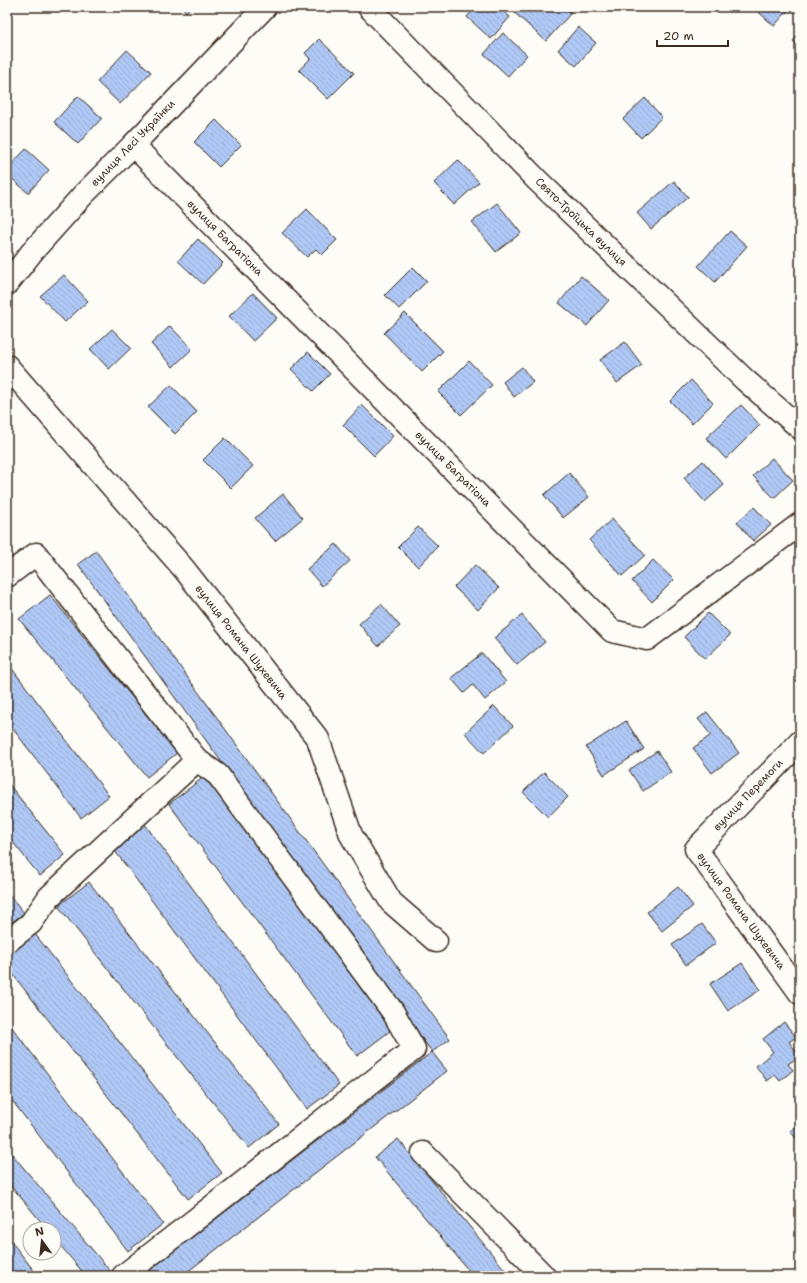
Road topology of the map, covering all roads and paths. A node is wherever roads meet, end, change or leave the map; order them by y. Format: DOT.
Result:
graph roads {
  1 [pos="265,7"];
  2 [pos="369,7"];
  3 [pos="133,145"];
  4 [pos="7,284"];
  5 [pos="7,366"];
  6 [pos="800,428"];
  7 [pos="800,524"];
  8 [pos="7,576"];
  9 [pos="800,742"];
  10 [pos="197,760"];
  11 [pos="696,849"];
  12 [pos="436,941"];
  13 [pos="7,942"];
  14 [pos="800,993"];
  15 [pos="423,1153"];
  16 [pos="123,1276"];
  17 [pos="544,1276"];
  1 -- 3 [label="street, вулиця Лесі Українки"];
  2 -- 6 [label="street, Свято-Троїцька вулиця"];
  3 -- 4 [label="street, вулиця Лесі Українки"];
  3 -- 7 [label="street, вулиця Багратіона"];
  5 -- 12 [label="street, вулиця Романа Шухевича"];
  8 -- 10 [label="street"];
  9 -- 11 [label="street, вулиця Перемоги"];
  10 -- 13 [label="street"];
  10 -- 16 [label="street"];
  11 -- 14 [label="street, вулиця Романа Шухевича"];
  15 -- 17 [label="street"];
}
